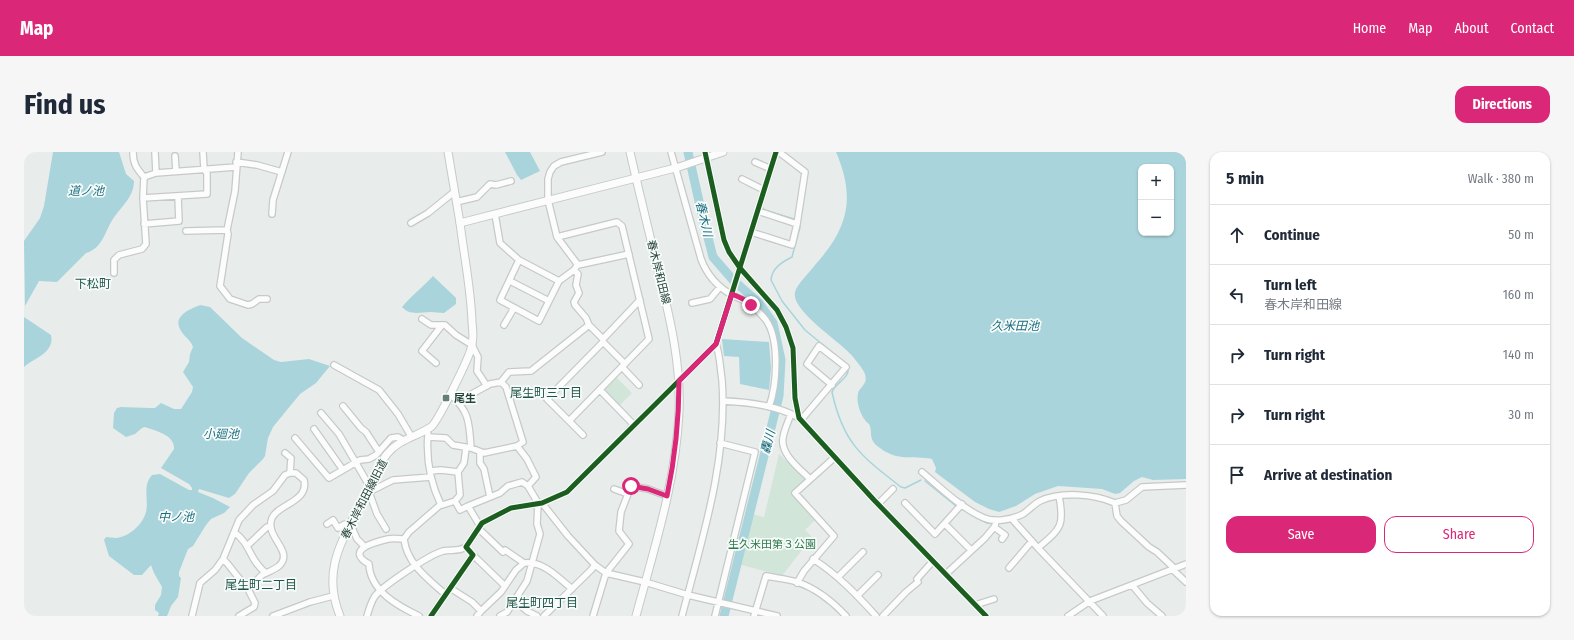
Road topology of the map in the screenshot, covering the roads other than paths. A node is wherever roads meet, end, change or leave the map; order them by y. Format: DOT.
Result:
graph roads {
  1 [pos="132,152"];
  2 [pos="155,152"];
  3 [pos="203,152"];
  4 [pos="238,152"];
  5 [pos="288,152"];
  6 [pos="448,152"];
  7 [pos="602,152"];
  8 [pos="630,152"];
  9 [pos="671,152"];
  10 [pos="723,152"];
  11 [pos="776,152"];
  12 [pos="780,152"];
  13 [pos="705,155"];
  14 [pos="175,156"];
  15 [pos="755,162"];
  16 [pos="236,165"];
  17 [pos="675,168"];
  18 [pos="204,169"];
  19 [pos="771,169"];
  20 [pos="176,172"];
  21 [pos="282,172"];
  22 [pos="156,173"];
  23 [pos="144,177"];
  24 [pos="636,178"];
  25 [pos="742,179"];
  26 [pos="512,181"];
  27 [pos="764,190"];
  28 [pos="454,192"];
  29 [pos="178,197"];
  30 [pos="143,198"];
  31 [pos="548,200"];
  32 [pos="456,202"];
  33 [pos="758,210"];
  34 [pos="272,214"];
  35 [pos="495,214"];
  36 [pos="411,223"];
  37 [pos="460,223"];
  38 [pos="144,224"];
  39 [pos="797,224"];
  40 [pos="227,230"];
  41 [pos="186,231"];
  42 [pos="751,232"];
  43 [pos="557,237"];
  44 [pos="629,254"];
  45 [pos="519,260"];
  46 [pos="576,268"];
  47 [pos="740,268"];
  48 [pos="114,273"];
  49 [pos="510,281"];
  50 [pos="560,281"];
  51 [pos="720,287"];
  52 [pos="732,294"];
  53 [pos="267,299"];
  54 [pos="640,300"];
  55 [pos="549,301"];
  56 [pos="692,303"];
  57 [pos="514,308"];
  58 [pos="422,319"];
  59 [pos="442,325"];
  60 [pos="504,325"];
  61 [pos="589,325"];
  62 [pos="603,341"];
  63 [pos="716,344"];
  64 [pos="472,345"];
  65 [pos="436,363"];
  66 [pos="334,365"];
  67 [pos="623,366"];
  68 [pos="679,381"];
  69 [pos="501,382"];
  70 [pos="639,385"];
  71 [pos="832,385"];
  72 [pos="487,386"];
  73 [pos="600,390"];
  74 [pos="450,394"];
  75 [pos="459,401"];
  76 [pos="723,401"];
  77 [pos="343,406"];
  78 [pos="769,407"];
  79 [pos="321,413"];
  80 [pos="791,414"];
  81 [pos="800,419"];
  82 [pos="569,421"];
  83 [pos="634,425"];
  84 [pos="429,428"];
  85 [pos="314,429"];
  86 [pos="583,435"];
  87 [pos="411,436"];
  88 [pos="428,437"];
  89 [pos="295,438"];
  90 [pos="403,440"];
  91 [pos="720,443"];
  92 [pos="517,446"];
  93 [pos="468,448"];
  94 [pos="379,452"];
  95 [pos="480,452"];
  96 [pos="285,453"];
  97 [pos="834,458"];
  98 [pos="356,463"];
  99 [pos="344,470"];
  100 [pos="458,472"];
  101 [pos="922,472"];
  102 [pos="290,473"];
  103 [pos="431,474"];
  104 [pos="810,479"];
  105 [pos="1186,484"];
  106 [pos="528,486"];
  107 [pos="614,489"];
  108 [pos="893,489"];
  109 [pos="369,490"];
  110 [pos="628,494"];
  111 [pos="667,496"];
  112 [pos="1059,496"];
  113 [pos="490,497"];
  114 [pos="455,501"];
  115 [pos="540,503"];
  116 [pos="905,503"];
  117 [pos="1115,503"];
  118 [pos="878,504"];
  119 [pos="962,504"];
  120 [pos="441,505"];
  121 [pos="468,506"];
  122 [pos="1012,518"];
  123 [pos="996,520"];
  124 [pos="327,524"];
  125 [pos="351,524"];
  126 [pos="944,524"];
  127 [pos="270,527"];
  128 [pos="479,527"];
  129 [pos="994,527"];
  130 [pos="386,529"];
  131 [pos="234,532"];
  132 [pos="404,539"];
  133 [pos="1002,539"];
  134 [pos="1032,541"];
  135 [pos="247,546"];
  136 [pos="365,547"];
  137 [pos="466,547"];
  138 [pos="1038,548"];
  139 [pos="971,550"];
  140 [pos="863,552"];
  141 [pos="473,554"];
  142 [pos="223,559"];
  143 [pos="813,559"];
  144 [pos="933,561"];
  145 [pos="532,562"];
  146 [pos="524,563"];
  147 [pos="1186,564"];
  148 [pos="595,565"];
  149 [pos="415,566"];
  150 [pos="1009,568"];
  151 [pos="1173,568"];
  152 [pos="266,573"];
  153 [pos="606,573"];
  154 [pos="946,574"];
  155 [pos="878,575"];
  156 [pos="838,577"];
  157 [pos="645,582"];
  158 [pos="1186,582"];
  159 [pos="797,583"];
  160 [pos="1132,585"];
  161 [pos="505,586"];
  162 [pos="248,587"];
  163 [pos="450,588"];
  164 [pos="572,589"];
  165 [pos="381,590"];
  166 [pos="445,594"];
  167 [pos="688,595"];
  168 [pos="333,596"];
  169 [pos="857,596"];
  170 [pos="994,599"];
  171 [pos="515,601"];
  172 [pos="1090,601"];
  173 [pos="719,602"];
  174 [pos="975,605"];
  175 [pos="754,613"];
  176 [pos="248,614"];
  177 [pos="479,614"];
  178 [pos="192,616"];
  179 [pos="239,616"];
  180 [pos="273,616"];
  181 [pos="340,616"];
  182 [pos="367,616"];
  183 [pos="419,616"];
  184 [pos="431,616"];
  185 [pos="500,616"];
  186 [pos="537,616"];
  187 [pos="544,616"];
  188 [pos="593,616"];
  189 [pos="636,616"];
  190 [pos="682,616"];
  191 [pos="715,616"];
  192 [pos="777,616"];
  193 [pos="846,616"];
  194 [pos="876,616"];
  195 [pos="883,616"];
  196 [pos="986,616"];
  197 [pos="1068,616"];
  198 [pos="1103,616"];
  199 [pos="1162,616"];
  1 -- 23 [label="street"];
  2 -- 22 [label="street"];
  3 -- 18 [label="street"];
  4 -- 16 [label="street"];
  5 -- 21 [label="street"];
  6 -- 28 [label="main road"];
  7 -- 31 [label="street"];
  8 -- 24 [label="main road, 春木岸和田線"];
  9 -- 17 [label="street"];
  10 -- 13 [label="main road"];
  11 -- 19 [label="street"];
  12 -- 39 [label="street"];
  13 -- 17 [label="main road"];
  13 -- 47 [label="street"];
  14 -- 20 [label="street"];
  15 -- 19 [label="street"];
  16 -- 18 [label="street"];
  16 -- 21 [label="street"];
  16 -- 40 [label="street"];
  17 -- 24 [label="main road"];
  17 -- 51 [label="street"];
  18 -- 20 [label="street"];
  18 -- 29 [label="street"];
  19 -- 27 [label="street"];
  20 -- 22 [label="street"];
  21 -- 34 [label="street"];
  22 -- 23 [label="street"];
  23 -- 30 [label="street"];
  24 -- 31 [label="main road"];
  24 -- 68 [label="main road, 春木岸和田線"];
  25 -- 27 [label="street"];
  26 -- 32 [label="street"];
  27 -- 33 [label="street"];
  28 -- 32 [label="main road"];
  28 -- 36 [label="street"];
  29 -- 30 [label="street"];
  29 -- 38 [label="street"];
  30 -- 38 [label="street"];
  31 -- 35 [label="main road"];
  31 -- 43 [label="street"];
  32 -- 37 [label="main road"];
  33 -- 39 [label="street"];
  33 -- 42 [label="street"];
  35 -- 37 [label="main road"];
  35 -- 45 [label="street"];
  37 -- 64 [label="main road"];
  38 -- 48 [label="street"];
  39 -- 42 [label="street"];
  40 -- 41 [label="street"];
  40 -- 53 [label="street"];
  42 -- 47 [label="street"];
  43 -- 44 [label="street"];
  43 -- 46 [label="street"];
  44 -- 46 [label="street"];
  44 -- 54 [label="street"];
  45 -- 49 [label="street"];
  45 -- 50 [label="street"];
  46 -- 50 [label="street"];
  46 -- 61 [label="street"];
  47 -- 52 [label="street"];
  47 -- 81 [label="street"];
  49 -- 55 [label="street"];
  49 -- 57 [label="street"];
  50 -- 55 [label="street"];
  51 -- 52 [label="street"];
  51 -- 56 [label="street"];
  52 -- 63 [label="street"];
  52 -- 78 [label="street"];
  54 -- 62 [label="street"];
  54 -- 67 [label="street"];
  55 -- 57 [label="street"];
  57 -- 60 [label="street"];
  58 -- 59 [label="street"];
  59 -- 64 [label="street"];
  59 -- 65 [label="street"];
  61 -- 62 [label="street"];
  61 -- 69 [label="street"];
  62 -- 67 [label="street"];
  62 -- 82 [label="street"];
  63 -- 68 [label="street"];
  63 -- 76 [label="street"];
  64 -- 72 [label="street"];
  64 -- 74 [label="main road"];
  66 -- 87 [label="street"];
  67 -- 70 [label="street"];
  67 -- 73 [label="street"];
  68 -- 83 [label="street"];
  68 -- 111 [label="main road, 春木岸和田線"];
  69 -- 72 [label="street"];
  69 -- 92 [label="street"];
  71 -- 71 [label="street"];
  71 -- 81 [label="street"];
  72 -- 75 [label="street"];
  73 -- 82 [label="street"];
  73 -- 83 [label="street"];
  74 -- 75 [label="street"];
  74 -- 84 [label="main road"];
  75 -- 93 [label="street"];
  76 -- 78 [label="street"];
  76 -- 91 [label="street"];
  77 -- 94 [label="street"];
  78 -- 80 [label="street"];
  79 -- 98 [label="street"];
  80 -- 81 [label="street"];
  80 -- 104 [label="street"];
  81 -- 97 [label="street"];
  82 -- 86 [label="street"];
  83 -- 115 [label="street"];
  84 -- 87 [label="main road, 春木岸和田線旧道"];
  84 -- 88 [label="street"];
  85 -- 99 [label="street"];
  87 -- 90 [label="main road, 春木岸和田線旧道"];
  88 -- 93 [label="street"];
  88 -- 103 [label="street"];
  89 -- 99 [label="street"];
  90 -- 94 [label="street"];
  90 -- 109 [label="main road, 春木岸和田線旧道"];
  91 -- 167 [label="street"];
  91 -- 173 [label="street"];
  92 -- 95 [label="street"];
  92 -- 106 [label="street"];
  93 -- 95 [label="street"];
  93 -- 100 [label="street"];
  94 -- 98 [label="street"];
  95 -- 113 [label="street"];
  96 -- 102 [label="street"];
  97 -- 104 [label="street"];
  97 -- 118 [label="street"];
  98 -- 99 [label="street"];
  98 -- 109 [label="street"];
  100 -- 103 [label="street"];
  100 -- 114 [label="street"];
  101 -- 119 [label="street"];
  102 -- 127 [label="street"];
  102 -- 131 [label="street"];
  103 -- 109 [label="street"];
  103 -- 120 [label="street"];
  104 -- 143 [label="street"];
  105 -- 117 [label="street"];
  106 -- 113 [label="street"];
  106 -- 115 [label="street"];
  107 -- 110 [label="street"];
  108 -- 118 [label="street"];
  109 -- 125 [label="main road, 春木岸和田線旧道"];
  109 -- 130 [label="street"];
  110 -- 111 [label="street"];
  110 -- 153 [label="street"];
  111 -- 157 [label="main road, 春木岸和田線"];
  112 -- 117 [label="street"];
  112 -- 122 [label="street"];
  112 -- 138 [label="street"];
  113 -- 121 [label="street"];
  114 -- 120 [label="street"];
  114 -- 121 [label="street"];
  115 -- 128 [label="street"];
  115 -- 145 [label="street"];
  115 -- 148 [label="street"];
  116 -- 126 [label="street"];
  117 -- 151 [label="street"];
  118 -- 144 [label="street"];
  119 -- 123 [label="street"];
  119 -- 126 [label="street"];
  120 -- 132 [label="street"];
  121 -- 128 [label="street"];
  122 -- 123 [label="street"];
  122 -- 134 [label="street"];
  123 -- 129 [label="street"];
  124 -- 125 [label="street"];
  125 -- 136 [label="street"];
  125 -- 168 [label="main road, 春木岸和田線旧道"];
  126 -- 139 [label="street"];
  127 -- 135 [label="street"];
  127 -- 152 [label="street"];
  128 -- 137 [label="street"];
  128 -- 146 [label="street"];
  129 -- 133 [label="street"];
  129 -- 139 [label="street"];
  131 -- 135 [label="street"];
  131 -- 142 [label="street"];
  132 -- 136 [label="street"];
  132 -- 149 [label="street"];
  134 -- 138 [label="street"];
  134 -- 150 [label="street"];
  135 -- 152 [label="street"];
  136 -- 165 [label="street"];
  137 -- 141 [label="street"];
  137 -- 149 [label="street"];
  138 -- 172 [label="street"];
  139 -- 154 [label="street"];
  140 -- 156 [label="street"];
  141 -- 161 [label="street"];
  141 -- 163 [label="street"];
  142 -- 162 [label="street"];
  142 -- 178 [label="street"];
  143 -- 156 [label="street"];
  143 -- 159 [label="street"];
  144 -- 154 [label="street"];
  144 -- 195 [label="street"];
  145 -- 146 [label="street"];
  145 -- 164 [label="street"];
  145 -- 171 [label="street"];
  146 -- 161 [label="street"];
  147 -- 151 [label="street"];
  148 -- 153 [label="street"];
  148 -- 164 [label="street"];
  149 -- 165 [label="street"];
  149 -- 166 [label="street"];
  151 -- 158 [label="street"];
  151 -- 160 [label="street"];
  152 -- 162 [label="street"];
  153 -- 157 [label="street"];
  153 -- 188 [label="street"];
  154 -- 174 [label="street"];
  155 -- 169 [label="street"];
  156 -- 169 [label="street"];
  157 -- 167 [label="street"];
  157 -- 189 [label="main road, 春木岸和田線"];
  159 -- 175 [label="street"];
  159 -- 193 [label="street"];
  160 -- 172 [label="street"];
  160 -- 199 [label="street"];
  161 -- 177 [label="street"];
  162 -- 176 [label="street"];
  163 -- 166 [label="street"];
  163 -- 177 [label="street"];
  164 -- 187 [label="street"];
  165 -- 182 [label="street"];
  165 -- 183 [label="street"];
  166 -- 184 [label="street"];
  167 -- 173 [label="street"];
  167 -- 190 [label="street"];
  168 -- 180 [label="street"];
  168 -- 181 [label="main road, 春木岸和田線旧道"];
  169 -- 194 [label="street"];
  170 -- 174 [label="street"];
  171 -- 185 [label="street"];
  171 -- 186 [label="street"];
  172 -- 197 [label="street"];
  172 -- 198 [label="street"];
  173 -- 175 [label="street"];
  173 -- 191 [label="street"];
  174 -- 196 [label="street"];
  175 -- 192 [label="street"];
  176 -- 179 [label="street"];
}
